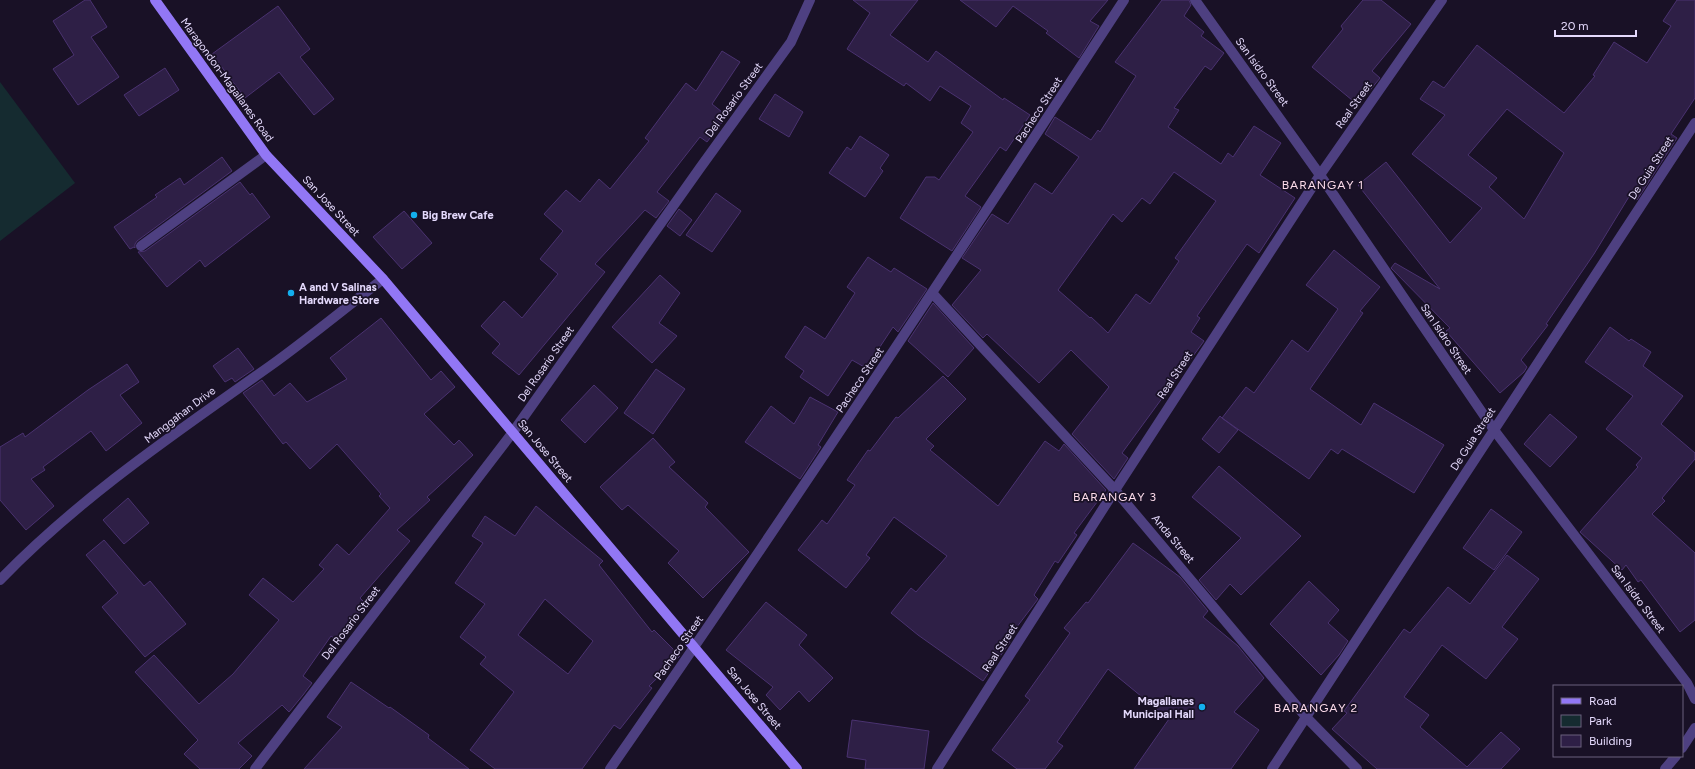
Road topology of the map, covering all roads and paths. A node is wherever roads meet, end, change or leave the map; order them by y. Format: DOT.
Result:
graph roads {
  1 [pos="155,0"];
  2 [pos="810,0"];
  3 [pos="1124,0"];
  4 [pos="1195,0"];
  5 [pos="1442,0"];
  6 [pos="1695,123"];
  7 [pos="266,155"];
  8 [pos="1320,175"];
  9 [pos="141,246"];
  10 [pos="383,279"];
  11 [pos="933,294"];
  12 [pos="1494,430"];
  13 [pos="513,432"];
  14 [pos="1115,490"];
  15 [pos="0,580"];
  16 [pos="695,647"];
  17 [pos="1695,699"];
  18 [pos="1306,717"];
  19 [pos="1695,728"];
  20 [pos="1683,746"];
  21 [pos="1675,757"];
  22 [pos="255,769"];
  23 [pos="610,769"];
  24 [pos="797,769"];
  25 [pos="937,769"];
  26 [pos="1272,769"];
  27 [pos="1357,769"];
  28 [pos="1665,769"];
  1 -- 7 [label="main road, Maragondon-Magallanes Road"];
  2 -- 13 [label="street, Del Rosario Street"];
  3 -- 11 [label="street, Pacheco Street"];
  4 -- 8 [label="street, San Isidro Street"];
  5 -- 8 [label="street, Real Street"];
  6 -- 12 [label="street, De Guia Street"];
  7 -- 9 [label="street"];
  7 -- 10 [label="main road, San Jose Street"];
  8 -- 12 [label="street, San Isidro Street"];
  8 -- 14 [label="street, Real Street"];
  10 -- 13 [label="main road, San Jose Street"];
  10 -- 15 [label="street, Manggahan Drive"];
  11 -- 14 [label="street, Anda Street"];
  11 -- 16 [label="street, Pacheco Street"];
  12 -- 17 [label="street, San Isidro Street"];
  12 -- 18 [label="street, De Guia Street"];
  13 -- 16 [label="main road, San Jose Street"];
  13 -- 22 [label="street, Del Rosario Street"];
  14 -- 18 [label="street, Anda Street"];
  14 -- 25 [label="street, Real Street"];
  16 -- 23 [label="street, Pacheco Street"];
  16 -- 24 [label="main road, San Jose Street"];
  18 -- 26 [label="street, De Guia Street"];
  18 -- 27 [label="street, Anda Street"];
  19 -- 20 [label="street"];
  21 -- 28 [label="street"];
}
